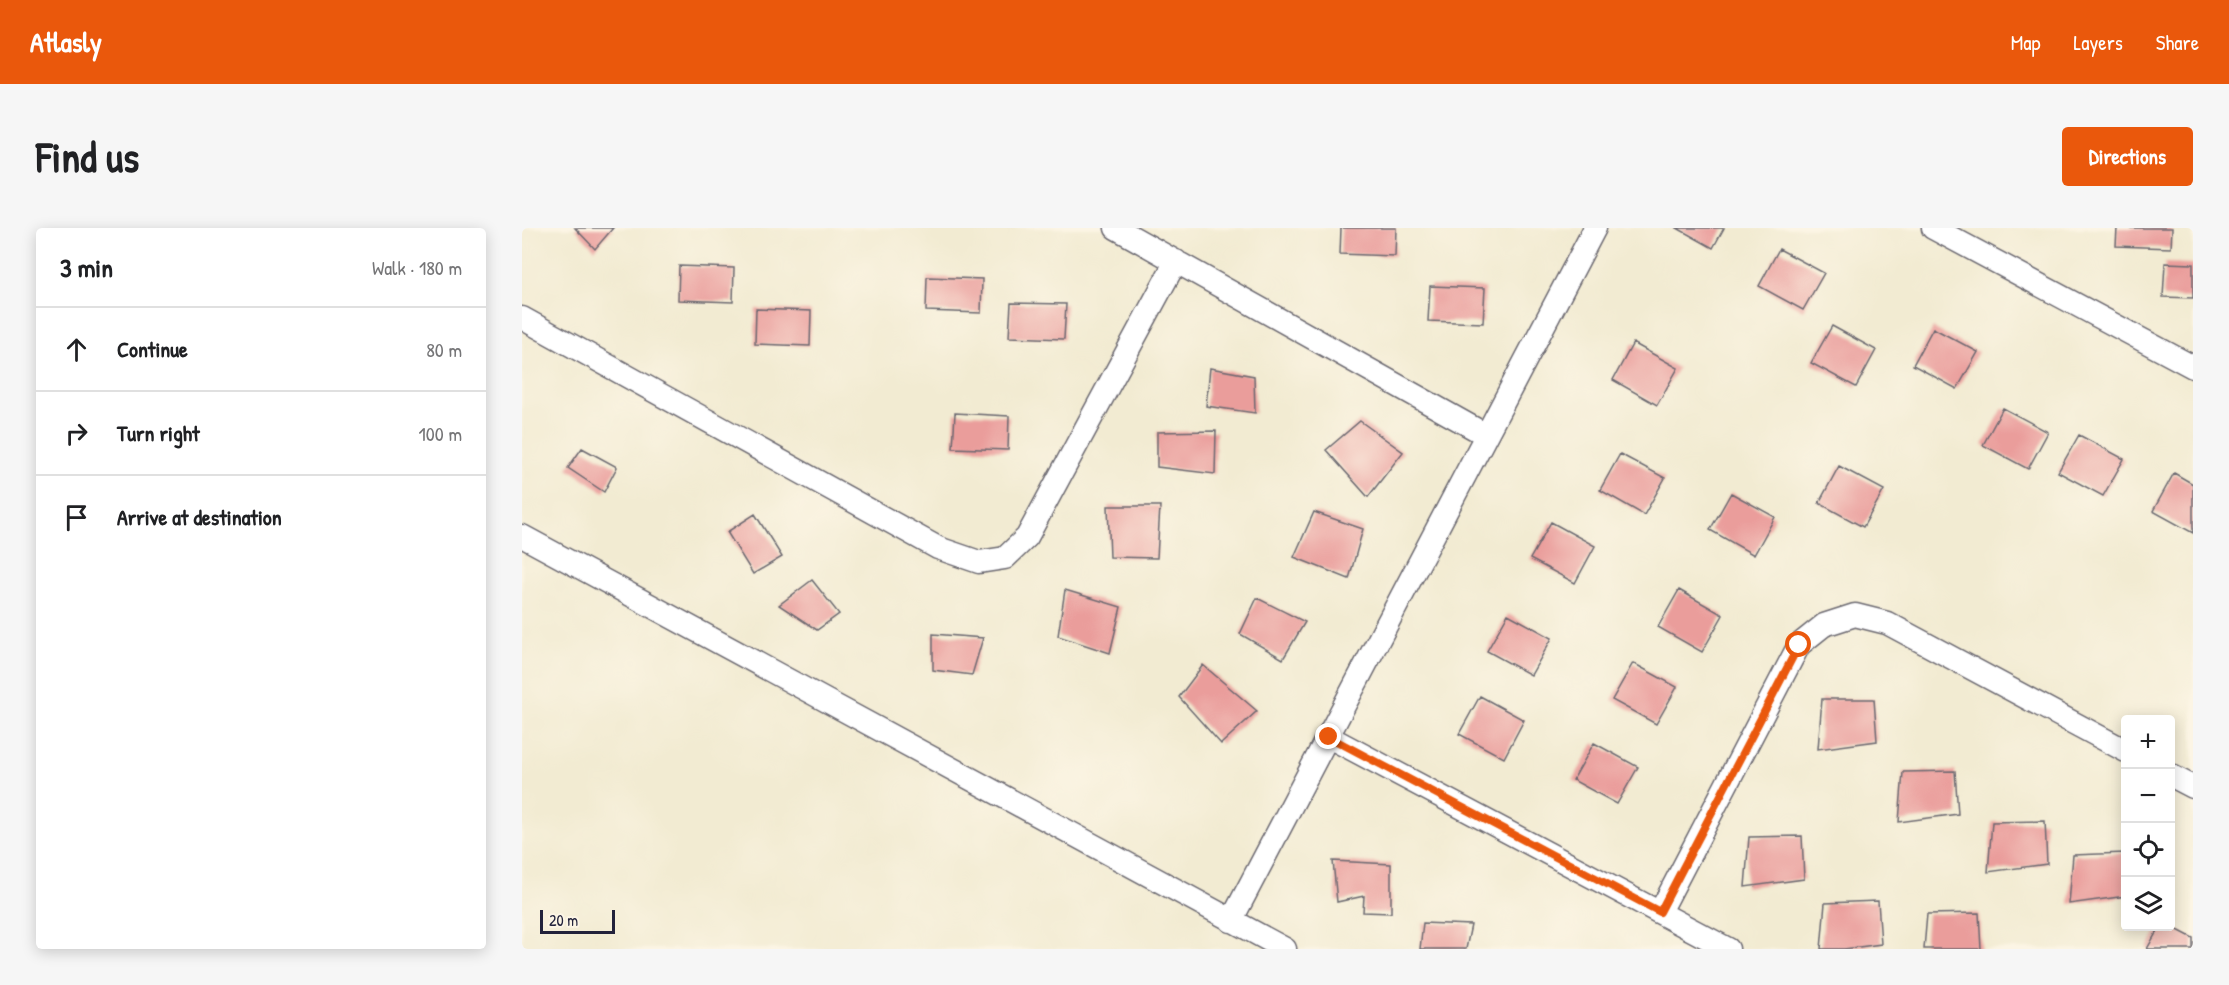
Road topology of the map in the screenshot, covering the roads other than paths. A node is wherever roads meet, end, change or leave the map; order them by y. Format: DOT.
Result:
graph roads {
  1 [pos="1116,228"];
  2 [pos="1595,228"];
  3 [pos="1933,228"];
  4 [pos="1176,261"];
  5 [pos="522,318"];
  6 [pos="2193,367"];
  7 [pos="1486,435"];
  8 [pos="522,536"];
  9 [pos="1329,737"];
  10 [pos="2121,748"];
  11 [pos="2175,778"];
  12 [pos="2193,787"];
  13 [pos="1660,912"];
  14 [pos="1231,921"];
  15 [pos="1285,949"];
  16 [pos="1728,949"];
  1 -- 4 [label="street"];
  2 -- 7 [label="street"];
  3 -- 6 [label="street"];
  4 -- 5 [label="street"];
  4 -- 7 [label="street"];
  7 -- 9 [label="street"];
  8 -- 14 [label="street"];
  9 -- 13 [label="street"];
  9 -- 14 [label="street"];
  10 -- 13 [label="street"];
  11 -- 12 [label="street"];
  13 -- 16 [label="street"];
  14 -- 15 [label="street"];
}
